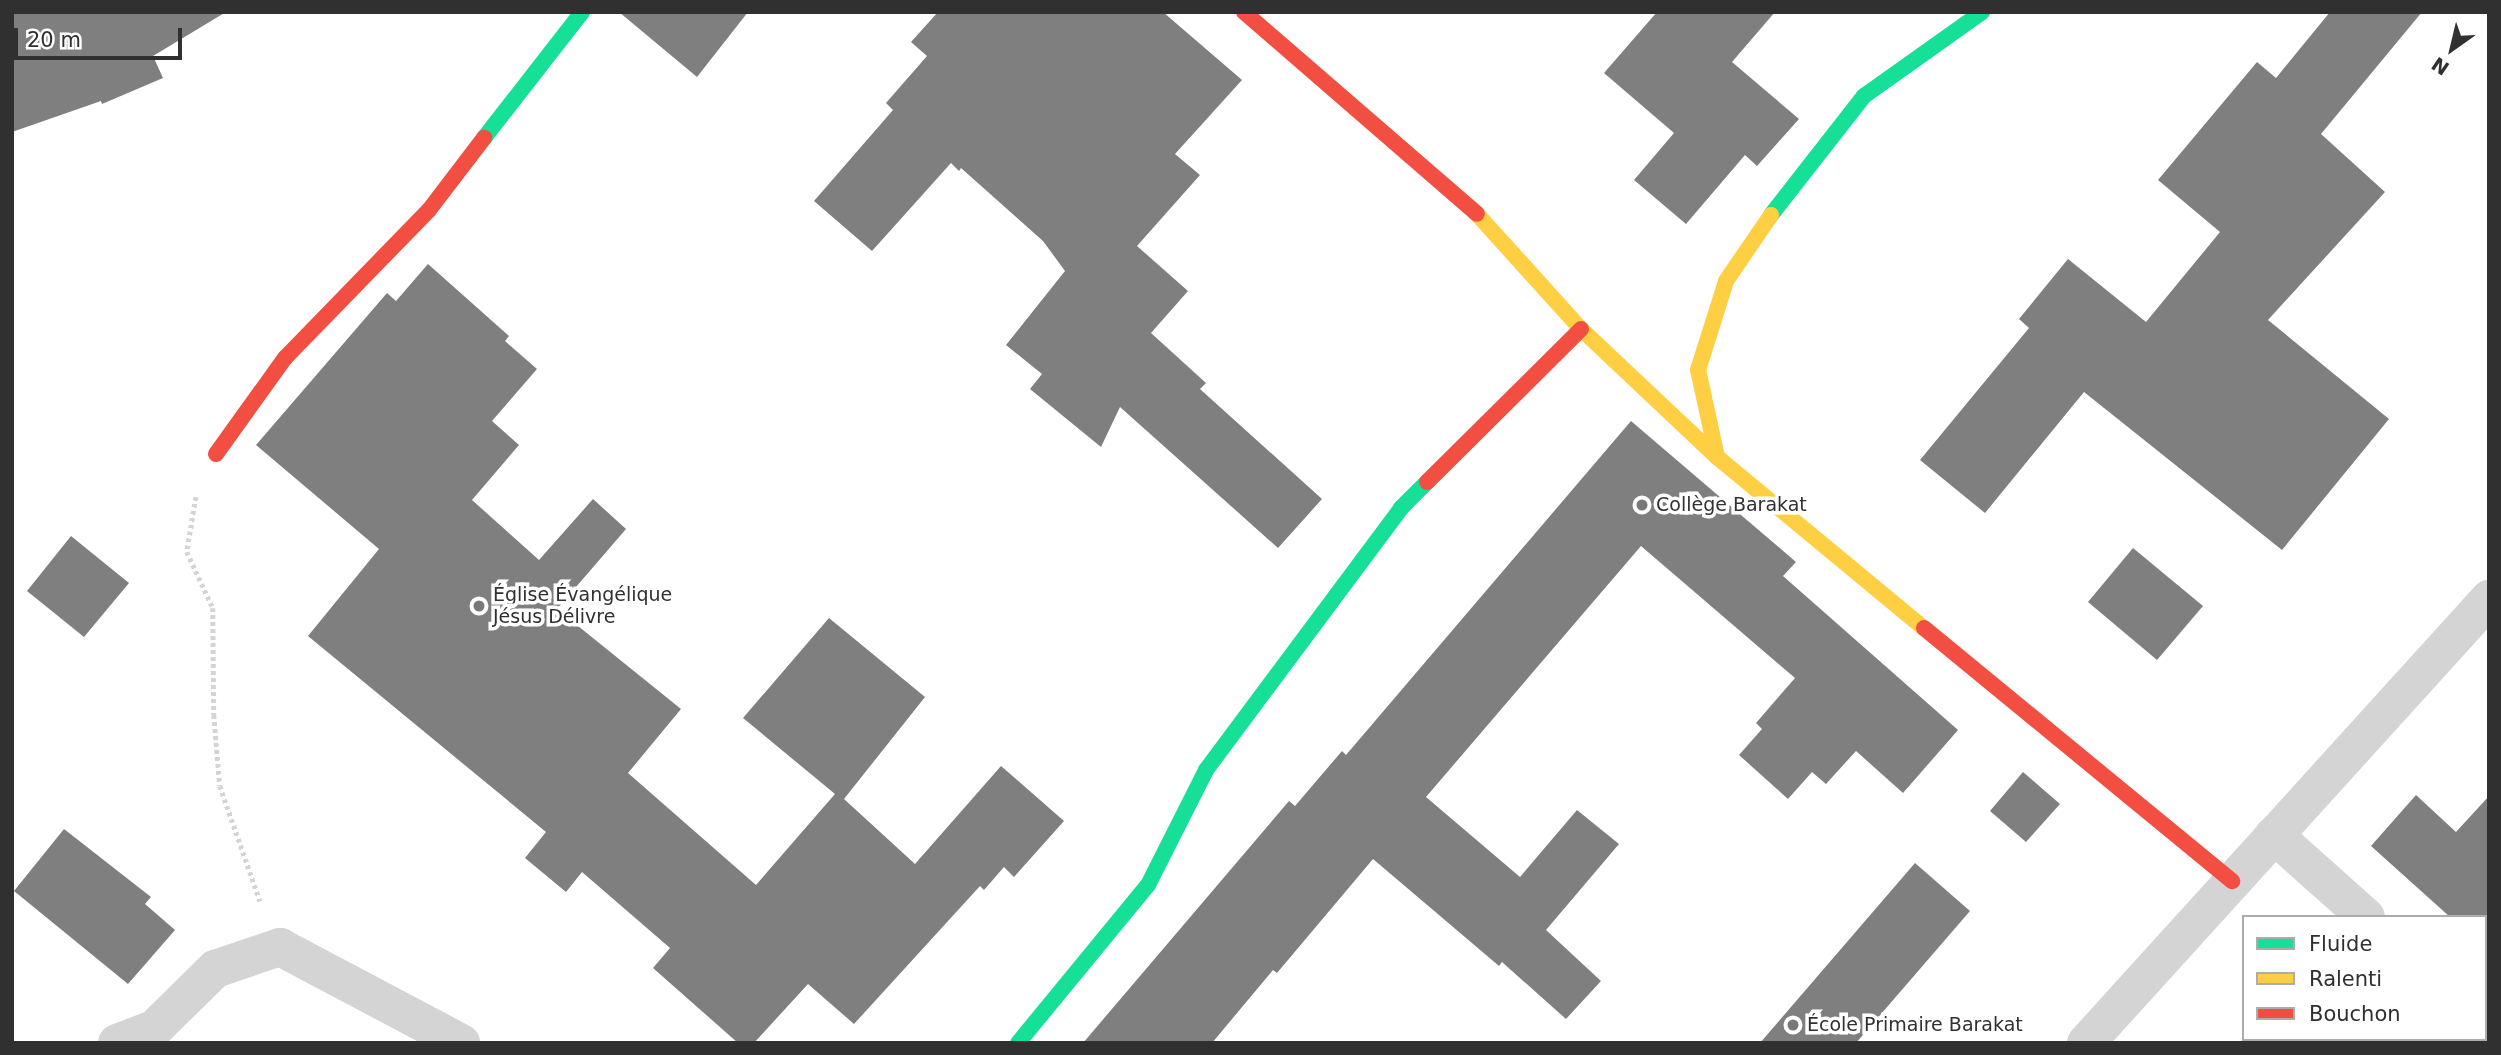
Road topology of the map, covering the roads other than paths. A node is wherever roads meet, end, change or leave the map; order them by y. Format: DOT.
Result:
graph roads {
  1 [pos="582,12"];
  2 [pos="1244,12"];
  3 [pos="1982,12"];
  4 [pos="1581,329"];
  5 [pos="216,454"];
  6 [pos="1717,457"];
  7 [pos="2489,599"];
  8 [pos="2274,835"];
  9 [pos="2232,881"];
  10 [pos="2364,915"];
  11 [pos="117,1043"];
  12 [pos="461,1043"];
  13 [pos="1018,1043"];
  14 [pos="2086,1043"];
  1 -- 5 [label="street"];
  2 -- 4 [label="street"];
  3 -- 6 [label="street"];
  4 -- 6 [label="street"];
  4 -- 13 [label="street"];
  6 -- 9 [label="street"];
  7 -- 8 [label="street"];
  8 -- 9 [label="street"];
  8 -- 10 [label="street"];
  9 -- 14 [label="street"];
  11 -- 12 [label="street"];
}
